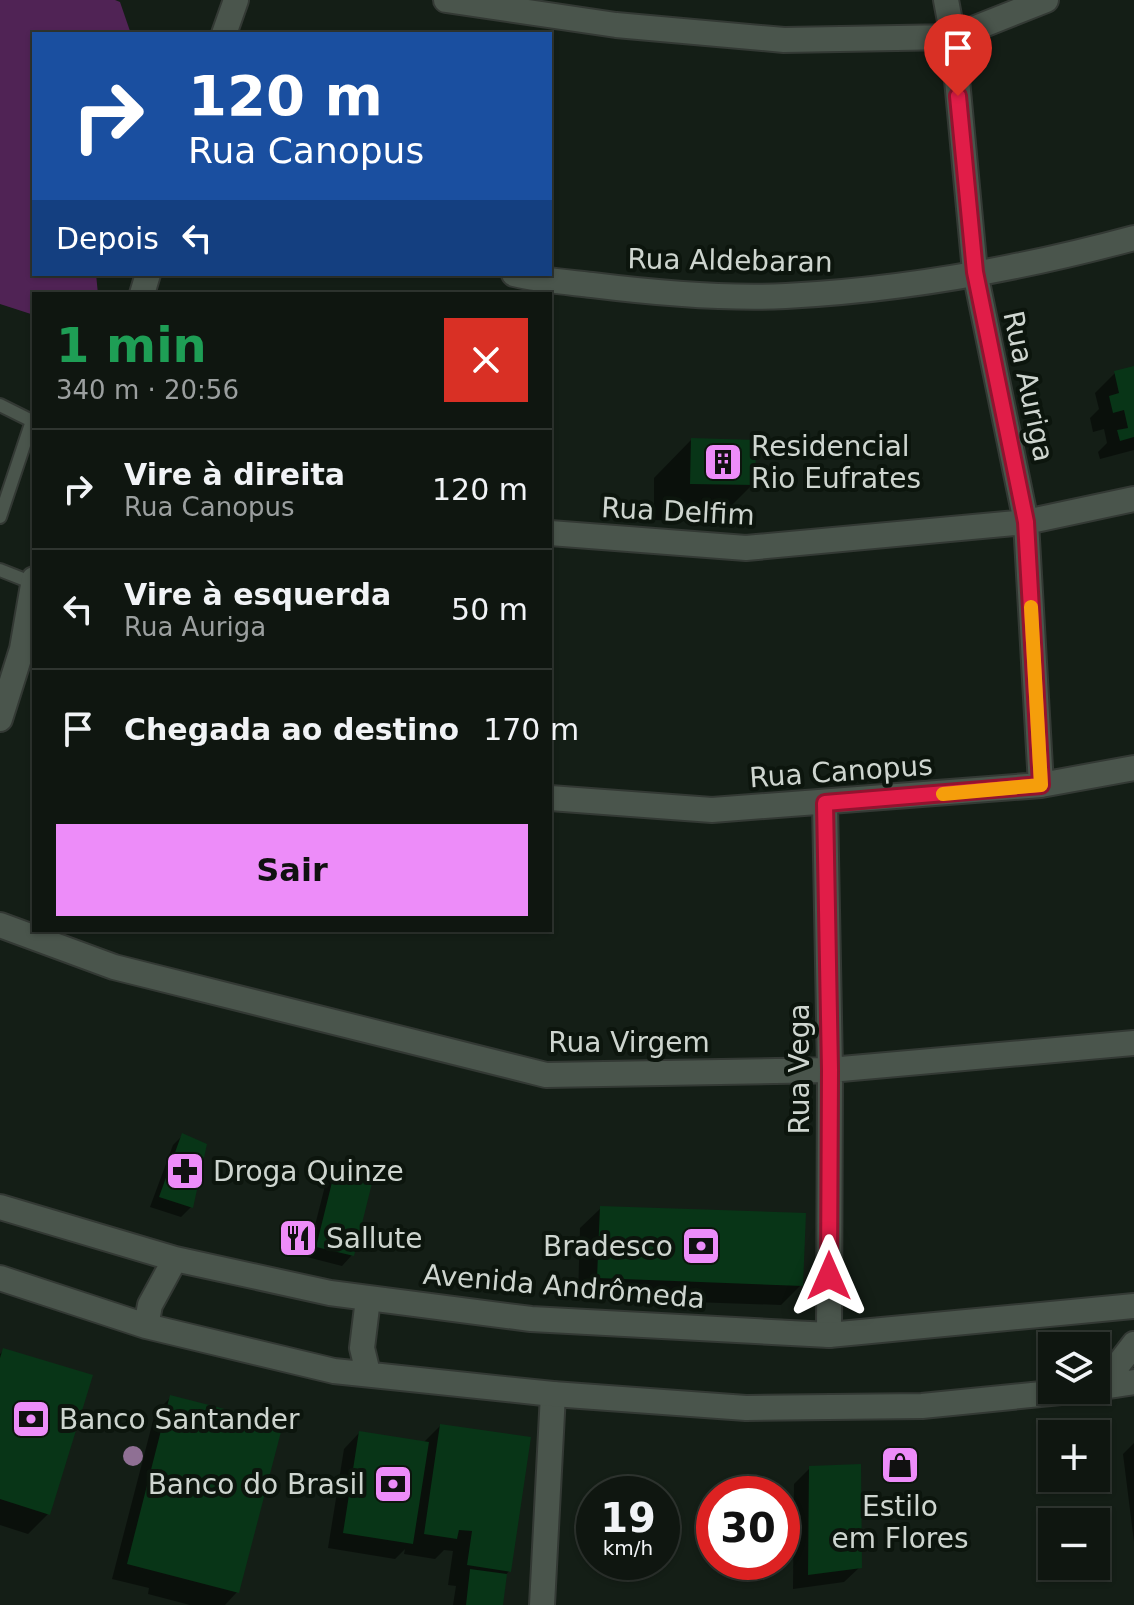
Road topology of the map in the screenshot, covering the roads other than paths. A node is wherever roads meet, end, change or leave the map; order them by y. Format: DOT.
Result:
graph roads {
  1 [pos="236,0"];
  2 [pos="446,0"];
  3 [pos="946,0"];
  4 [pos="1046,0"];
  5 [pos="225,32"];
  6 [pos="953,37"];
  7 [pos="1134,238"];
  8 [pos="975,272"];
  9 [pos="529,276"];
  10 [pos="0,405"];
  11 [pos="32,421"];
  12 [pos="32,425"];
  13 [pos="1134,499"];
  14 [pos="0,517"];
  15 [pos="1026,522"];
  16 [pos="552,533"];
  17 [pos="0,570"];
  18 [pos="32,580"];
  19 [pos="32,601"];
  20 [pos="27,652"];
  21 [pos="1,713"];
  22 [pos="1134,768"];
  23 [pos="1041,785"];
  24 [pos="552,798"];
  25 [pos="825,803"];
  26 [pos="0,925"];
  27 [pos="1134,1043"];
  28 [pos="830,1070"];
  29 [pos="0,1207"];
  30 [pos="175,1259"];
  31 [pos="0,1278"];
  32 [pos="368,1299"];
  33 [pos="1134,1306"];
  34 [pos="1134,1316"];
  35 [pos="146,1326"];
  36 [pos="829,1335"];
  37 [pos="1134,1344"];
  38 [pos="1110,1370"];
  39 [pos="368,1373"];
  40 [pos="1134,1382"];
  41 [pos="1110,1386"];
  42 [pos="553,1394"];
  43 [pos="1038,1394"];
  44 [pos="542,1605"];
  1 -- 5 [label="street"];
  2 -- 6 [label="street"];
  3 -- 6 [label="street, Rua Auriga"];
  4 -- 6 [label="street"];
  6 -- 8 [label="street, Rua Auriga"];
  7 -- 8 [label="street, Rua Aldebaran"];
  8 -- 9 [label="street, Rua Aldebaran"];
  8 -- 15 [label="street, Rua Auriga"];
  10 -- 11 [label="lane"];
  12 -- 14 [label="lane"];
  13 -- 15 [label="street, Rua Delfim"];
  15 -- 16 [label="street, Rua Delfim"];
  15 -- 23 [label="street, Rua Auriga"];
  17 -- 18 [label="lane"];
  19 -- 20 [label="street"];
  20 -- 21 [label="street"];
  22 -- 23 [label="street, Rua Canopus"];
  23 -- 25 [label="street, Rua Canopus"];
  24 -- 25 [label="street, Rua Canopus"];
  25 -- 28 [label="street, Rua Vega"];
  26 -- 28 [label="street, Rua Virgem"];
  27 -- 28 [label="street, Rua Virgem"];
  28 -- 36 [label="street, Rua Vega"];
  29 -- 30 [label="street, Avenida Andrômeda"];
  30 -- 32 [label="street, Avenida Andrômeda"];
  30 -- 35 [label="street"];
  31 -- 35 [label="street"];
  32 -- 36 [label="street, Avenida Andrômeda"];
  32 -- 39 [label="street"];
  33 -- 34 [label="street"];
  33 -- 36 [label="street, Avenida Andrômeda"];
  35 -- 39 [label="street"];
  37 -- 38 [label="street"];
  39 -- 42 [label="street"];
  40 -- 41 [label="street"];
  42 -- 43 [label="street"];
  42 -- 44 [label="street"];
}
